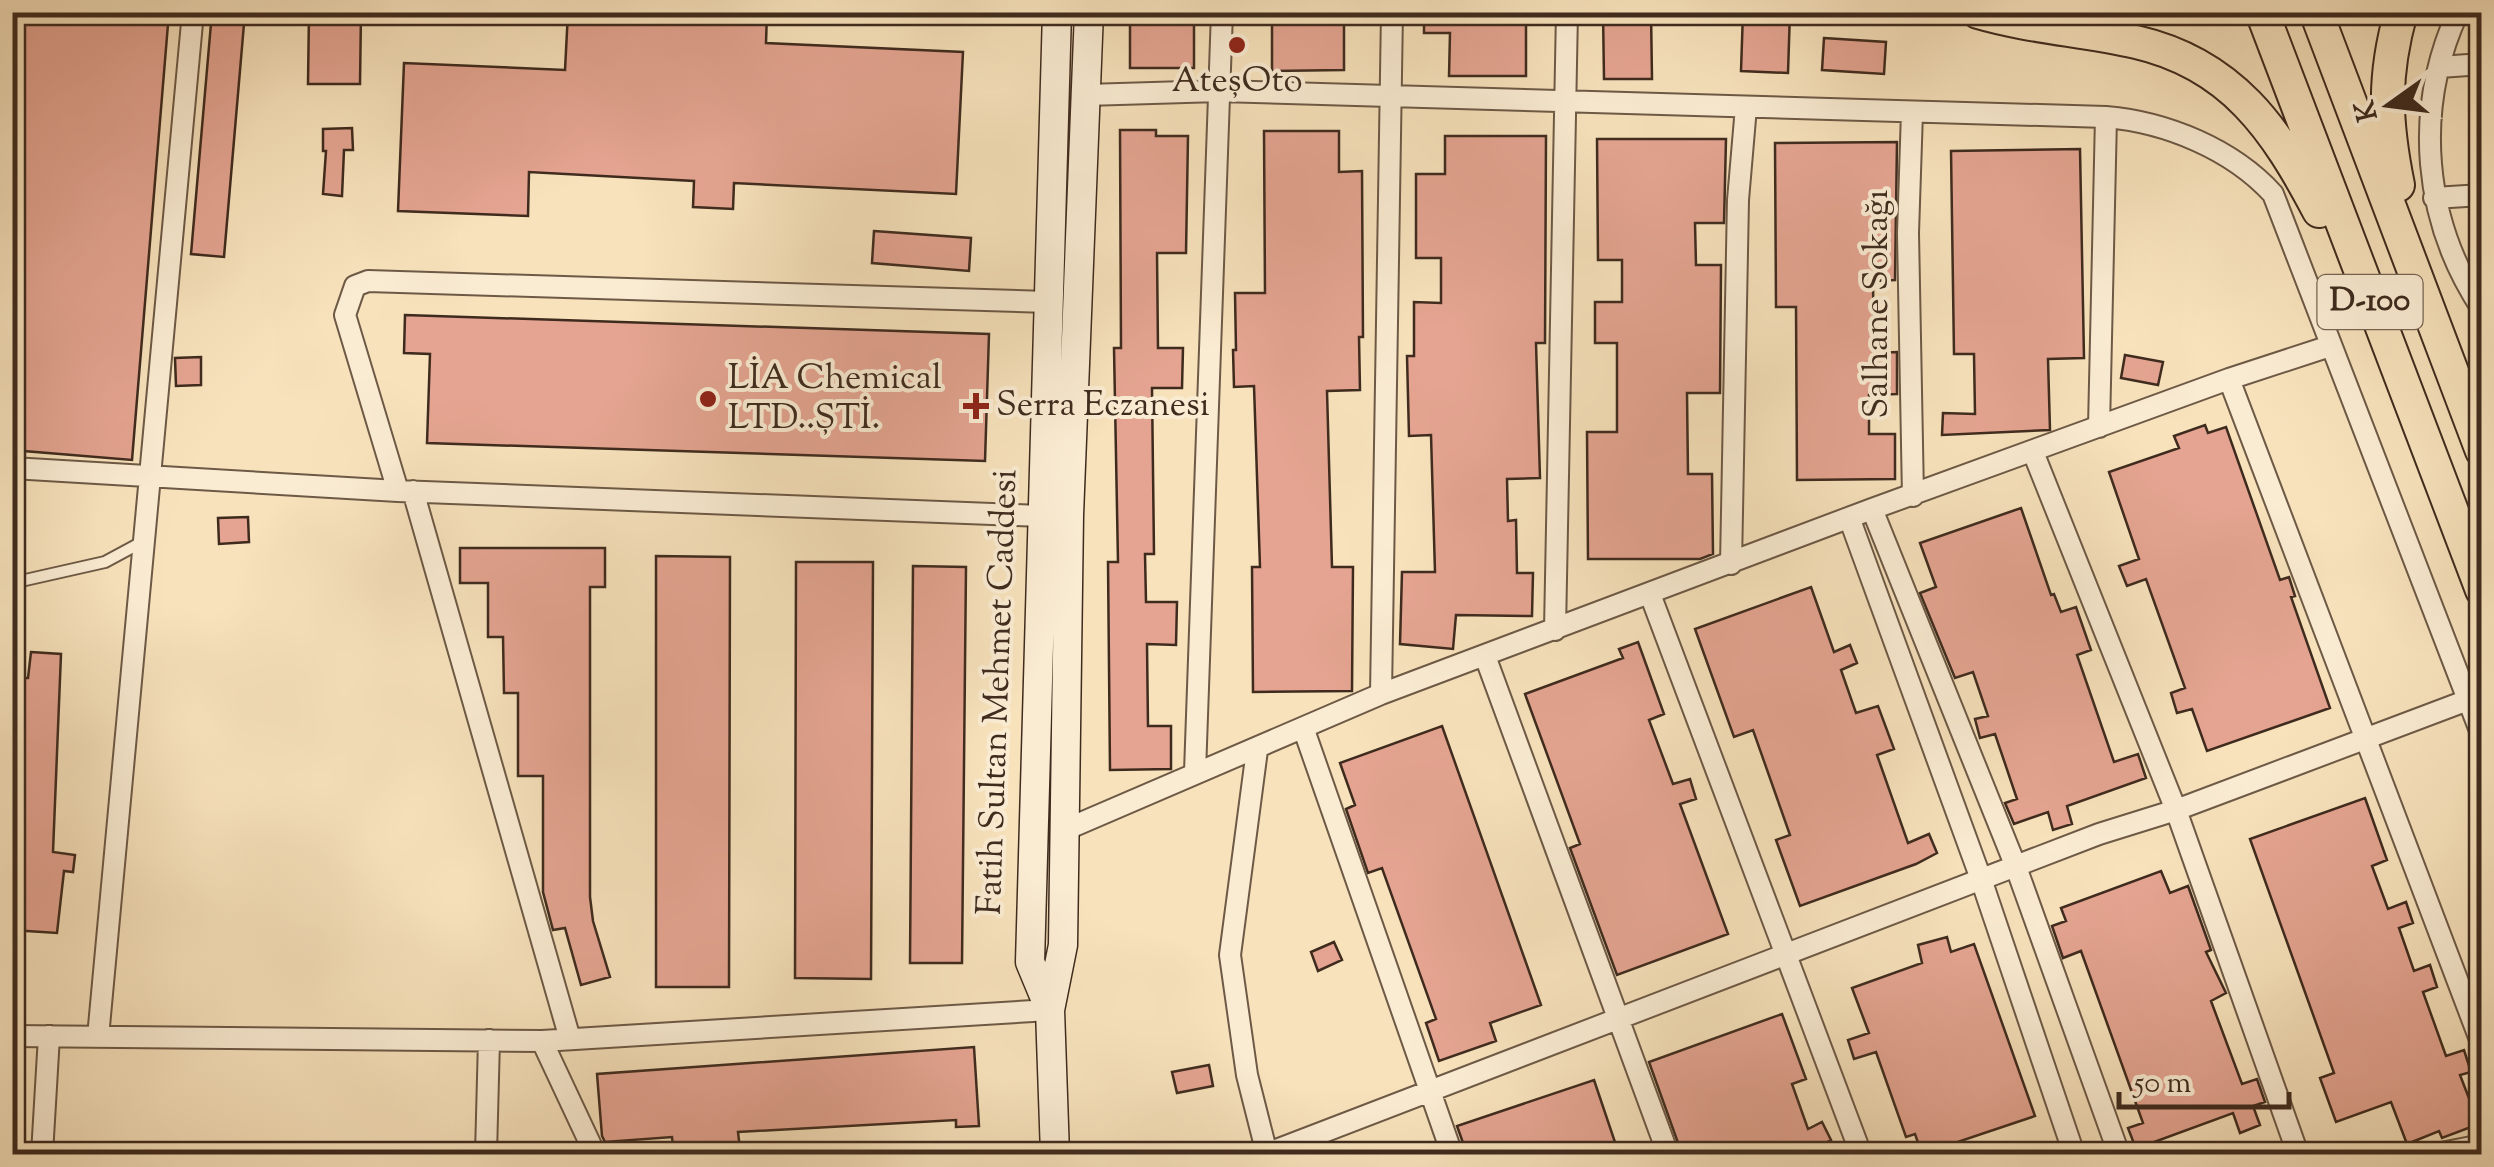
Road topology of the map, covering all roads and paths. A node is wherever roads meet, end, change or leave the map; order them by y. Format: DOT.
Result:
graph roads {
  1 [pos="193,12"];
  2 [pos="1058,12"];
  3 [pos="1090,12"];
  4 [pos="1222,12"];
  5 [pos="1392,12"];
  6 [pos="1567,12"];
  7 [pos="1978,12"];
  8 [pos="2262,12"];
  9 [pos="2316,12"];
  10 [pos="2402,12"];
  11 [pos="2458,12"];
  12 [pos="2482,64"];
  13 [pos="2440,67"];
  14 [pos="1219,90"];
  15 [pos="1086,95"];
  16 [pos="1055,96"];
  17 [pos="1391,96"];
  18 [pos="1565,101"];
  19 [pos="1746,107"];
  20 [pos="1912,112"];
  21 [pos="2106,117"];
  22 [pos="2482,195"];
  23 [pos="2434,198"];
  24 [pos="1048,302"];
  25 [pos="2482,309"];
  26 [pos="2377,320"];
  27 [pos="2439,339"];
  28 [pos="2330,346"];
  29 [pos="2229,379"];
  30 [pos="2099,427"];
  31 [pos="2482,451"];
  32 [pos="2033,452"];
  33 [pos="12,468"];
  34 [pos="151,477"];
  35 [pos="406,491"];
  36 [pos="1913,496"];
  37 [pos="1872,509"];
  38 [pos="1055,516"];
  39 [pos="1850,520"];
  40 [pos="145,540"];
  41 [pos="1731,564"];
  42 [pos="12,583"];
  43 [pos="2482,590"];
  44 [pos="1650,594"];
  45 [pos="1554,630"];
  46 [pos="1486,656"];
  47 [pos="1381,694"];
  48 [pos="2468,700"];
  49 [pos="1304,730"];
  50 [pos="2482,736"];
  51 [pos="2367,740"];
  52 [pos="1256,750"];
  53 [pos="1195,772"];
  54 [pos="2176,810"];
  55 [pos="1032,828"];
  56 [pos="1066,829"];
  57 [pos="2016,867"];
  58 [pos="1981,880"];
  59 [pos="1786,954"];
  60 [pos="1050,1010"];
  61 [pos="1620,1018"];
  62 [pos="12,1036"];
  63 [pos="49,1036"];
  64 [pos="98,1037"];
  65 [pos="570,1039"];
  66 [pos="489,1040"];
  67 [pos="542,1040"];
  68 [pos="2482,1046"];
  69 [pos="1429,1092"];
  70 [pos="2482,1145"];
  71 [pos="1055,1152"];
  72 [pos="42,1154"];
  73 [pos="486,1154"];
  74 [pos="594,1154"];
  75 [pos="974,1154"];
  76 [pos="1267,1154"];
  77 [pos="1452,1154"];
  78 [pos="1668,1154"];
  79 [pos="1860,1154"];
  80 [pos="2074,1154"];
  81 [pos="2120,1154"];
  82 [pos="2298,1154"];
  83 [pos="2436,1154"];
  1 -- 34 [label="street"];
  2 -- 16 [label="main road, Fatih Sultan Mehmet Caddesi"];
  3 -- 15 [label="main road, Fatih Sultan Mehmet Caddesi"];
  4 -- 14 [label="street"];
  5 -- 17 [label="street"];
  6 -- 18 [label="street"];
  7 -- 26 [label="highway"];
  8 -- 26 [label="highway, D-100"];
  9 -- 27 [label="highway, D-100"];
  10 -- 27 [label="highway"];
  11 -- 13 [label="street"];
  12 -- 13 [label="street"];
  13 -- 23 [label="street"];
  14 -- 15 [label="street"];
  14 -- 17 [label="street"];
  14 -- 53 [label="street"];
  15 -- 16 [label="main road"];
  15 -- 38 [label="main road, Fatih Sultan Mehmet Caddesi"];
  16 -- 24 [label="main road, Fatih Sultan Mehmet Caddesi"];
  17 -- 18 [label="street"];
  17 -- 47 [label="street"];
  18 -- 19 [label="street"];
  18 -- 45 [label="street"];
  19 -- 20 [label="street"];
  19 -- 41 [label="street"];
  20 -- 21 [label="street"];
  20 -- 36 [label="street, Salhane Sokağı"];
  21 -- 28 [label="street"];
  21 -- 30 [label="street"];
  22 -- 23 [label="street"];
  23 -- 25 [label="street"];
  24 -- 35 [label="street"];
  24 -- 38 [label="main road, Fatih Sultan Mehmet Caddesi"];
  26 -- 43 [label="highway, D-100"];
  27 -- 31 [label="highway, D-100"];
  28 -- 29 [label="street"];
  28 -- 48 [label="street"];
  29 -- 30 [label="street"];
  29 -- 51 [label="street"];
  30 -- 32 [label="street"];
  32 -- 36 [label="street"];
  32 -- 54 [label="street"];
  33 -- 34 [label="street"];
  34 -- 35 [label="street"];
  34 -- 40 [label="street"];
  35 -- 38 [label="street"];
  35 -- 65 [label="street"];
  36 -- 37 [label="street"];
  37 -- 39 [label="street"];
  37 -- 57 [label="street"];
  38 -- 55 [label="main road, Fatih Sultan Mehmet Caddesi"];
  38 -- 56 [label="main road, Fatih Sultan Mehmet Caddesi"];
  39 -- 41 [label="street"];
  39 -- 58 [label="street"];
  40 -- 42 [label="lane"];
  40 -- 64 [label="street"];
  41 -- 44 [label="street"];
  44 -- 45 [label="street"];
  44 -- 59 [label="street"];
  45 -- 46 [label="street"];
  46 -- 47 [label="street"];
  46 -- 61 [label="street"];
  47 -- 49 [label="street"];
  48 -- 50 [label="street"];
  48 -- 51 [label="street"];
  49 -- 52 [label="street"];
  49 -- 69 [label="street"];
  51 -- 54 [label="street"];
  51 -- 68 [label="street"];
  52 -- 53 [label="street"];
  52 -- 76 [label="street"];
  53 -- 56 [label="street"];
  54 -- 57 [label="street"];
  54 -- 82 [label="street"];
  55 -- 56 [label="main road"];
  55 -- 60 [label="main road, Fatih Sultan Mehmet Caddesi"];
  56 -- 60 [label="main road, Fatih Sultan Mehmet Caddesi"];
  57 -- 58 [label="street"];
  57 -- 81 [label="street"];
  58 -- 59 [label="street"];
  58 -- 80 [label="street"];
  59 -- 61 [label="street"];
  59 -- 79 [label="street"];
  60 -- 65 [label="street"];
  60 -- 71 [label="main road, Fatih Sultan Mehmet Caddesi"];
  61 -- 69 [label="street"];
  61 -- 78 [label="street"];
  62 -- 63 [label="street"];
  63 -- 64 [label="street"];
  63 -- 72 [label="street"];
  64 -- 66 [label="street"];
  65 -- 67 [label="street"];
  66 -- 67 [label="street"];
  66 -- 73 [label="street"];
  67 -- 74 [label="street"];
  69 -- 76 [label="street"];
  69 -- 77 [label="street"];
  70 -- 83 [label="street"];
  71 -- 75 [label="lane"];
}
